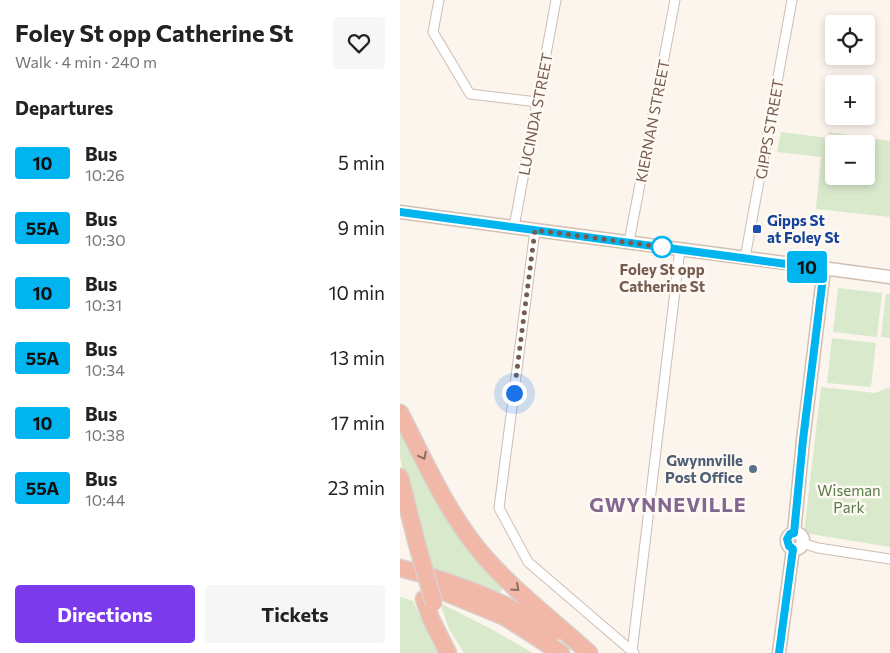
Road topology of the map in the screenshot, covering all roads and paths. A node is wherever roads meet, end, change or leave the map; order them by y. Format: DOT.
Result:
graph roads {
  1 [pos="439,0"];
  2 [pos="556,0"];
  3 [pos="675,0"];
  4 [pos="792,0"];
  5 [pos="537,102"];
  6 [pos="400,212"];
  7 [pos="514,227"];
  8 [pos="535,230"];
  9 [pos="629,242"];
  10 [pos="680,249"];
  11 [pos="745,258"];
  12 [pos="824,269"];
  13 [pos="890,277"];
  14 [pos="400,413"];
  15 [pos="400,477"];
  16 [pos="400,512"];
  17 [pos="412,543"];
  18 [pos="798,546"];
  19 [pos="890,559"];
  20 [pos="400,568"];
  21 [pos="400,578"];
  22 [pos="428,596"];
  23 [pos="633,652"];
  24 [pos="448,653"];
  25 [pos="458,653"];
  26 [pos="546,653"];
  27 [pos="562,653"];
  28 [pos="584,653"];
  29 [pos="589,653"];
  30 [pos="779,653"];
  1 -- 5 [label="street"];
  2 -- 5 [label="street, LUCINDA STREET"];
  3 -- 9 [label="street, KIERNAN STREET"];
  4 -- 11 [label="street, GIPPS STREET"];
  5 -- 7 [label="street, LUCINDA STREET"];
  6 -- 7 [label="main road"];
  7 -- 8 [label="main road"];
  8 -- 9 [label="main road"];
  8 -- 23 [label="street"];
  9 -- 10 [label="main road"];
  10 -- 11 [label="main road"];
  10 -- 23 [label="street"];
  11 -- 12 [label="main road"];
  12 -- 13 [label="main road"];
  12 -- 18 [label="main road"];
  14 -- 29 [label="highway, one-way"];
  15 -- 17 [label="highway"];
  16 -- 17 [label="highway"];
  17 -- 22 [label="highway, bridge"];
  18 -- 19 [label="street"];
  18 -- 30 [label="main road"];
  20 -- 28 [label="highway"];
  21 -- 22 [label="highway"];
  22 -- 24 [label="highway"];
  22 -- 25 [label="highway"];
  22 -- 26 [label="highway"];
  22 -- 27 [label="highway"];
}
